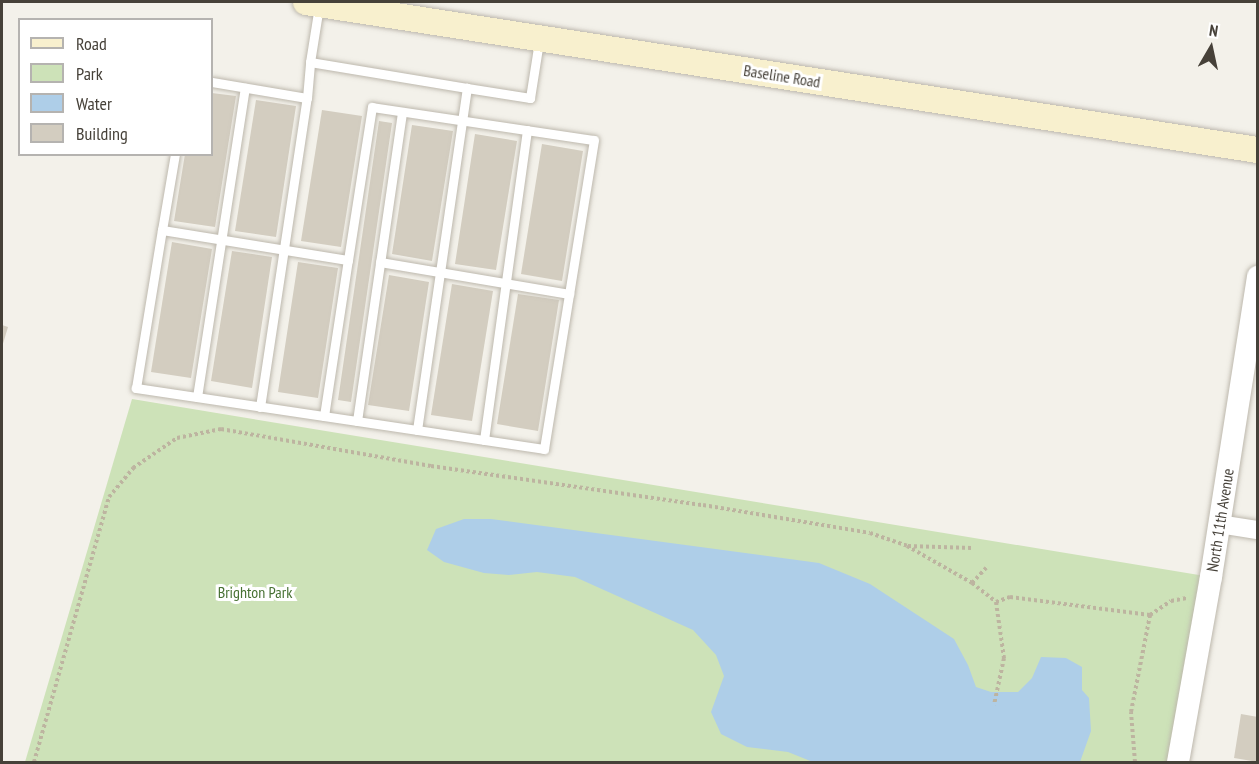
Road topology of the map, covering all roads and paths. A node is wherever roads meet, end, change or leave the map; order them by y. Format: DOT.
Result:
graph roads {
  1 [pos="325,3"];
  2 [pos="540,38"];
  3 [pos="310,62"];
  4 [pos="213,82"];
  5 [pos="245,88"];
  6 [pos="467,88"];
  7 [pos="307,98"];
  8 [pos="402,112"];
  9 [pos="463,122"];
  10 [pos="527,130"];
  11 [pos="1257,150"];
  12 [pos="175,156"];
  13 [pos="162,230"];
  14 [pos="221,240"];
  15 [pos="285,250"];
  16 [pos="348,260"];
  17 [pos="380,262"];
  18 [pos="441,273"];
  19 [pos="1257,277"];
  20 [pos="506,283"];
  21 [pos="569,294"];
  22 [pos="197,397"];
  23 [pos="260,407"];
  24 [pos="324,416"];
  25 [pos="357,421"];
  26 [pos="417,430"];
  27 [pos="484,440"];
  28 [pos="1219,524"];
  29 [pos="1257,530"];
  30 [pos="907,546"];
  31 [pos="972,548"];
  32 [pos="986,568"];
  33 [pos="972,583"];
  34 [pos="1208,594"];
  35 [pos="996,602"];
  36 [pos="1150,615"];
  37 [pos="994,705"];
  38 [pos="34,762"];
  39 [pos="1135,762"];
  40 [pos="1179,762"];
  1 -- 2 [label="main road, Baseline Road"];
  1 -- 3 [label="lane"];
  2 -- 6 [label="lane"];
  2 -- 11 [label="main road, Baseline Road"];
  3 -- 6 [label="lane"];
  3 -- 7 [label="lane"];
  4 -- 5 [label="lane"];
  5 -- 7 [label="lane"];
  5 -- 14 [label="lane"];
  6 -- 9 [label="lane"];
  7 -- 15 [label="lane"];
  8 -- 9 [label="lane"];
  8 -- 16 [label="lane"];
  8 -- 17 [label="lane"];
  9 -- 10 [label="lane"];
  9 -- 18 [label="lane"];
  10 -- 20 [label="lane"];
  10 -- 21 [label="lane"];
  12 -- 13 [label="lane"];
  13 -- 14 [label="lane"];
  13 -- 22 [label="lane"];
  14 -- 15 [label="lane"];
  14 -- 22 [label="lane"];
  15 -- 16 [label="lane"];
  15 -- 23 [label="lane"];
  16 -- 24 [label="lane"];
  17 -- 18 [label="lane"];
  17 -- 25 [label="lane"];
  18 -- 20 [label="lane"];
  18 -- 26 [label="lane"];
  19 -- 28 [label="street, North 11th Avenue"];
  20 -- 21 [label="lane"];
  20 -- 27 [label="lane"];
  21 -- 27 [label="lane"];
  22 -- 23 [label="lane"];
  23 -- 24 [label="lane"];
  24 -- 25 [label="lane"];
  25 -- 26 [label="lane"];
  26 -- 27 [label="lane"];
  28 -- 29 [label="street"];
  28 -- 34 [label="street, North 11th Avenue"];
  30 -- 31 [label="path"];
  30 -- 33 [label="path"];
  30 -- 38 [label="path"];
  32 -- 33 [label="path"];
  33 -- 35 [label="path"];
  34 -- 36 [label="path"];
  34 -- 40 [label="street, North 11th Avenue"];
  35 -- 36 [label="path"];
  35 -- 37 [label="path"];
  36 -- 39 [label="path"];
}
